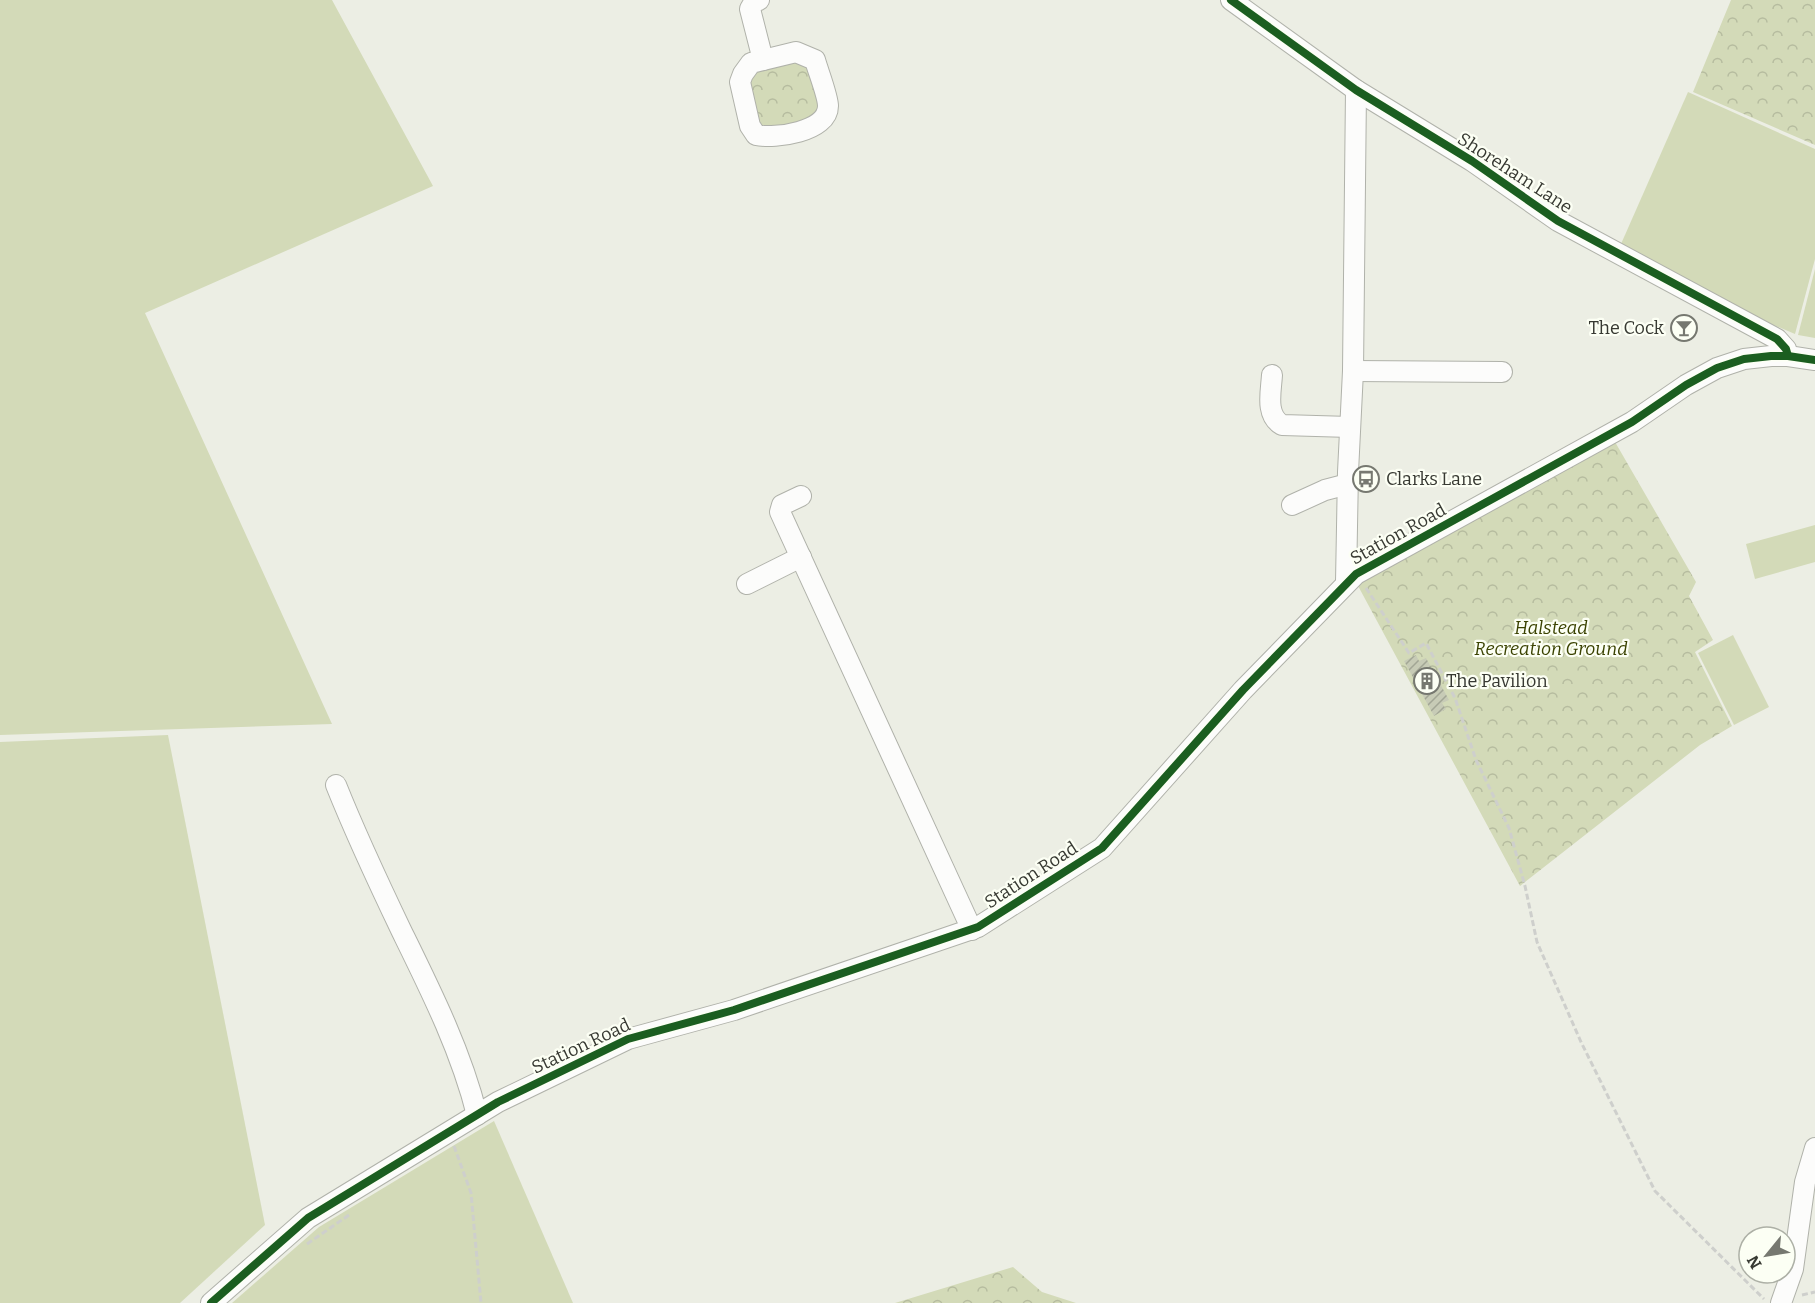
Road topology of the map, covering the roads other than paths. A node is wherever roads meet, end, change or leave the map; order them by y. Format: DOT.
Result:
graph roads {
  1 [pos="759,0"];
  2 [pos="1231,0"];
  3 [pos="763,60"];
  4 [pos="1356,90"];
  5 [pos="1788,356"];
  6 [pos="1815,360"];
  7 [pos="1353,371"];
  8 [pos="1502,372"];
  9 [pos="1272,375"];
  10 [pos="1350,427"];
  11 [pos="1348,484"];
  12 [pos="801,496"];
  13 [pos="1292,505"];
  14 [pos="801,557"];
  15 [pos="1351,578"];
  16 [pos="747,584"];
  17 [pos="336,785"];
  18 [pos="972,930"];
  19 [pos="477,1115"];
  20 [pos="1815,1148"];
  21 [pos="211,1303"];
  22 [pos="1781,1303"];
  1 -- 3 [label="street"];
  2 -- 4 [label="street, Shoreham Lane"];
  3 -- 3 [label="street"];
  4 -- 5 [label="street, Shoreham Lane"];
  4 -- 7 [label="street"];
  5 -- 6 [label="street, Station Road"];
  5 -- 15 [label="street, Station Road"];
  7 -- 8 [label="street"];
  7 -- 10 [label="street"];
  9 -- 10 [label="street"];
  10 -- 11 [label="street"];
  11 -- 13 [label="street"];
  11 -- 15 [label="street"];
  12 -- 14 [label="street"];
  14 -- 16 [label="street"];
  14 -- 18 [label="street"];
  15 -- 18 [label="street, Station Road"];
  17 -- 19 [label="street"];
  18 -- 19 [label="street, Station Road"];
  19 -- 21 [label="street, Station Road"];
  20 -- 22 [label="street"];
}
